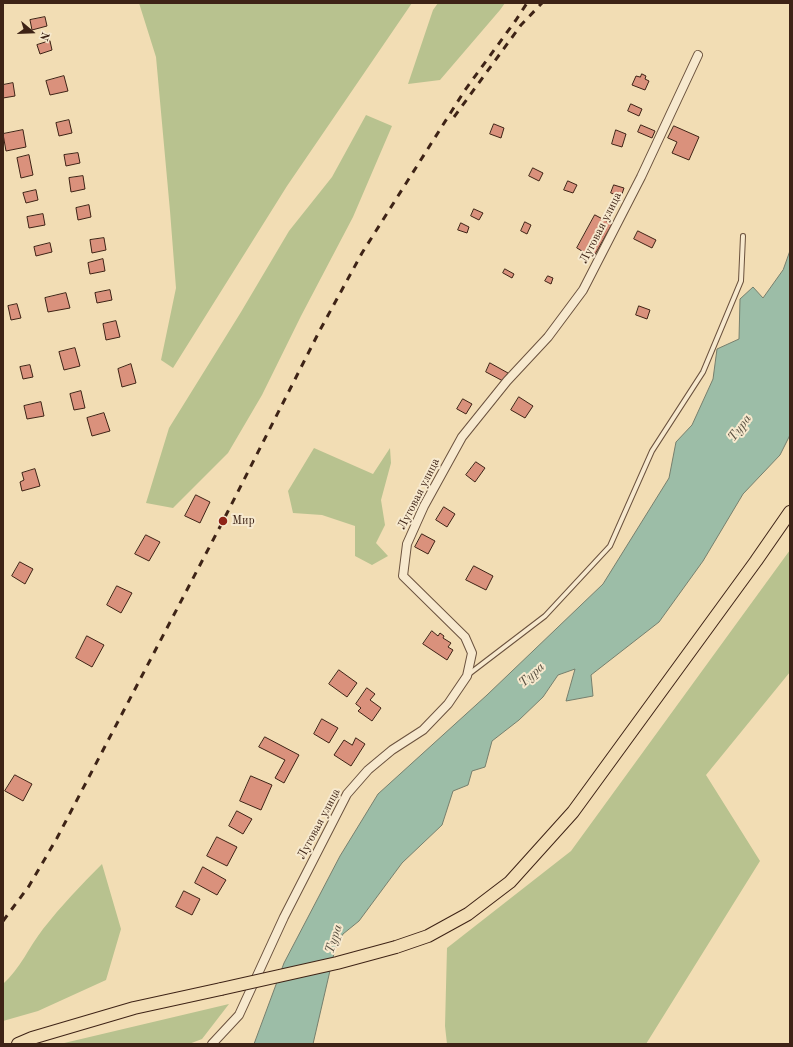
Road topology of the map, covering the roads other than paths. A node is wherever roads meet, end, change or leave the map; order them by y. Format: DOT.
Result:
graph roads {
  1 [pos="698,55"];
  2 [pos="743,236"];
  3 [pos="790,512"];
  4 [pos="467,676"];
  5 [pos="18,1044"];
  6 [pos="212,1044"];
  1 -- 4 [label="street, Луговая улица"];
  2 -- 4 [label="lane"];
  3 -- 5 [label="main road, bridge"];
  4 -- 6 [label="street, Луговая улица"];
}
